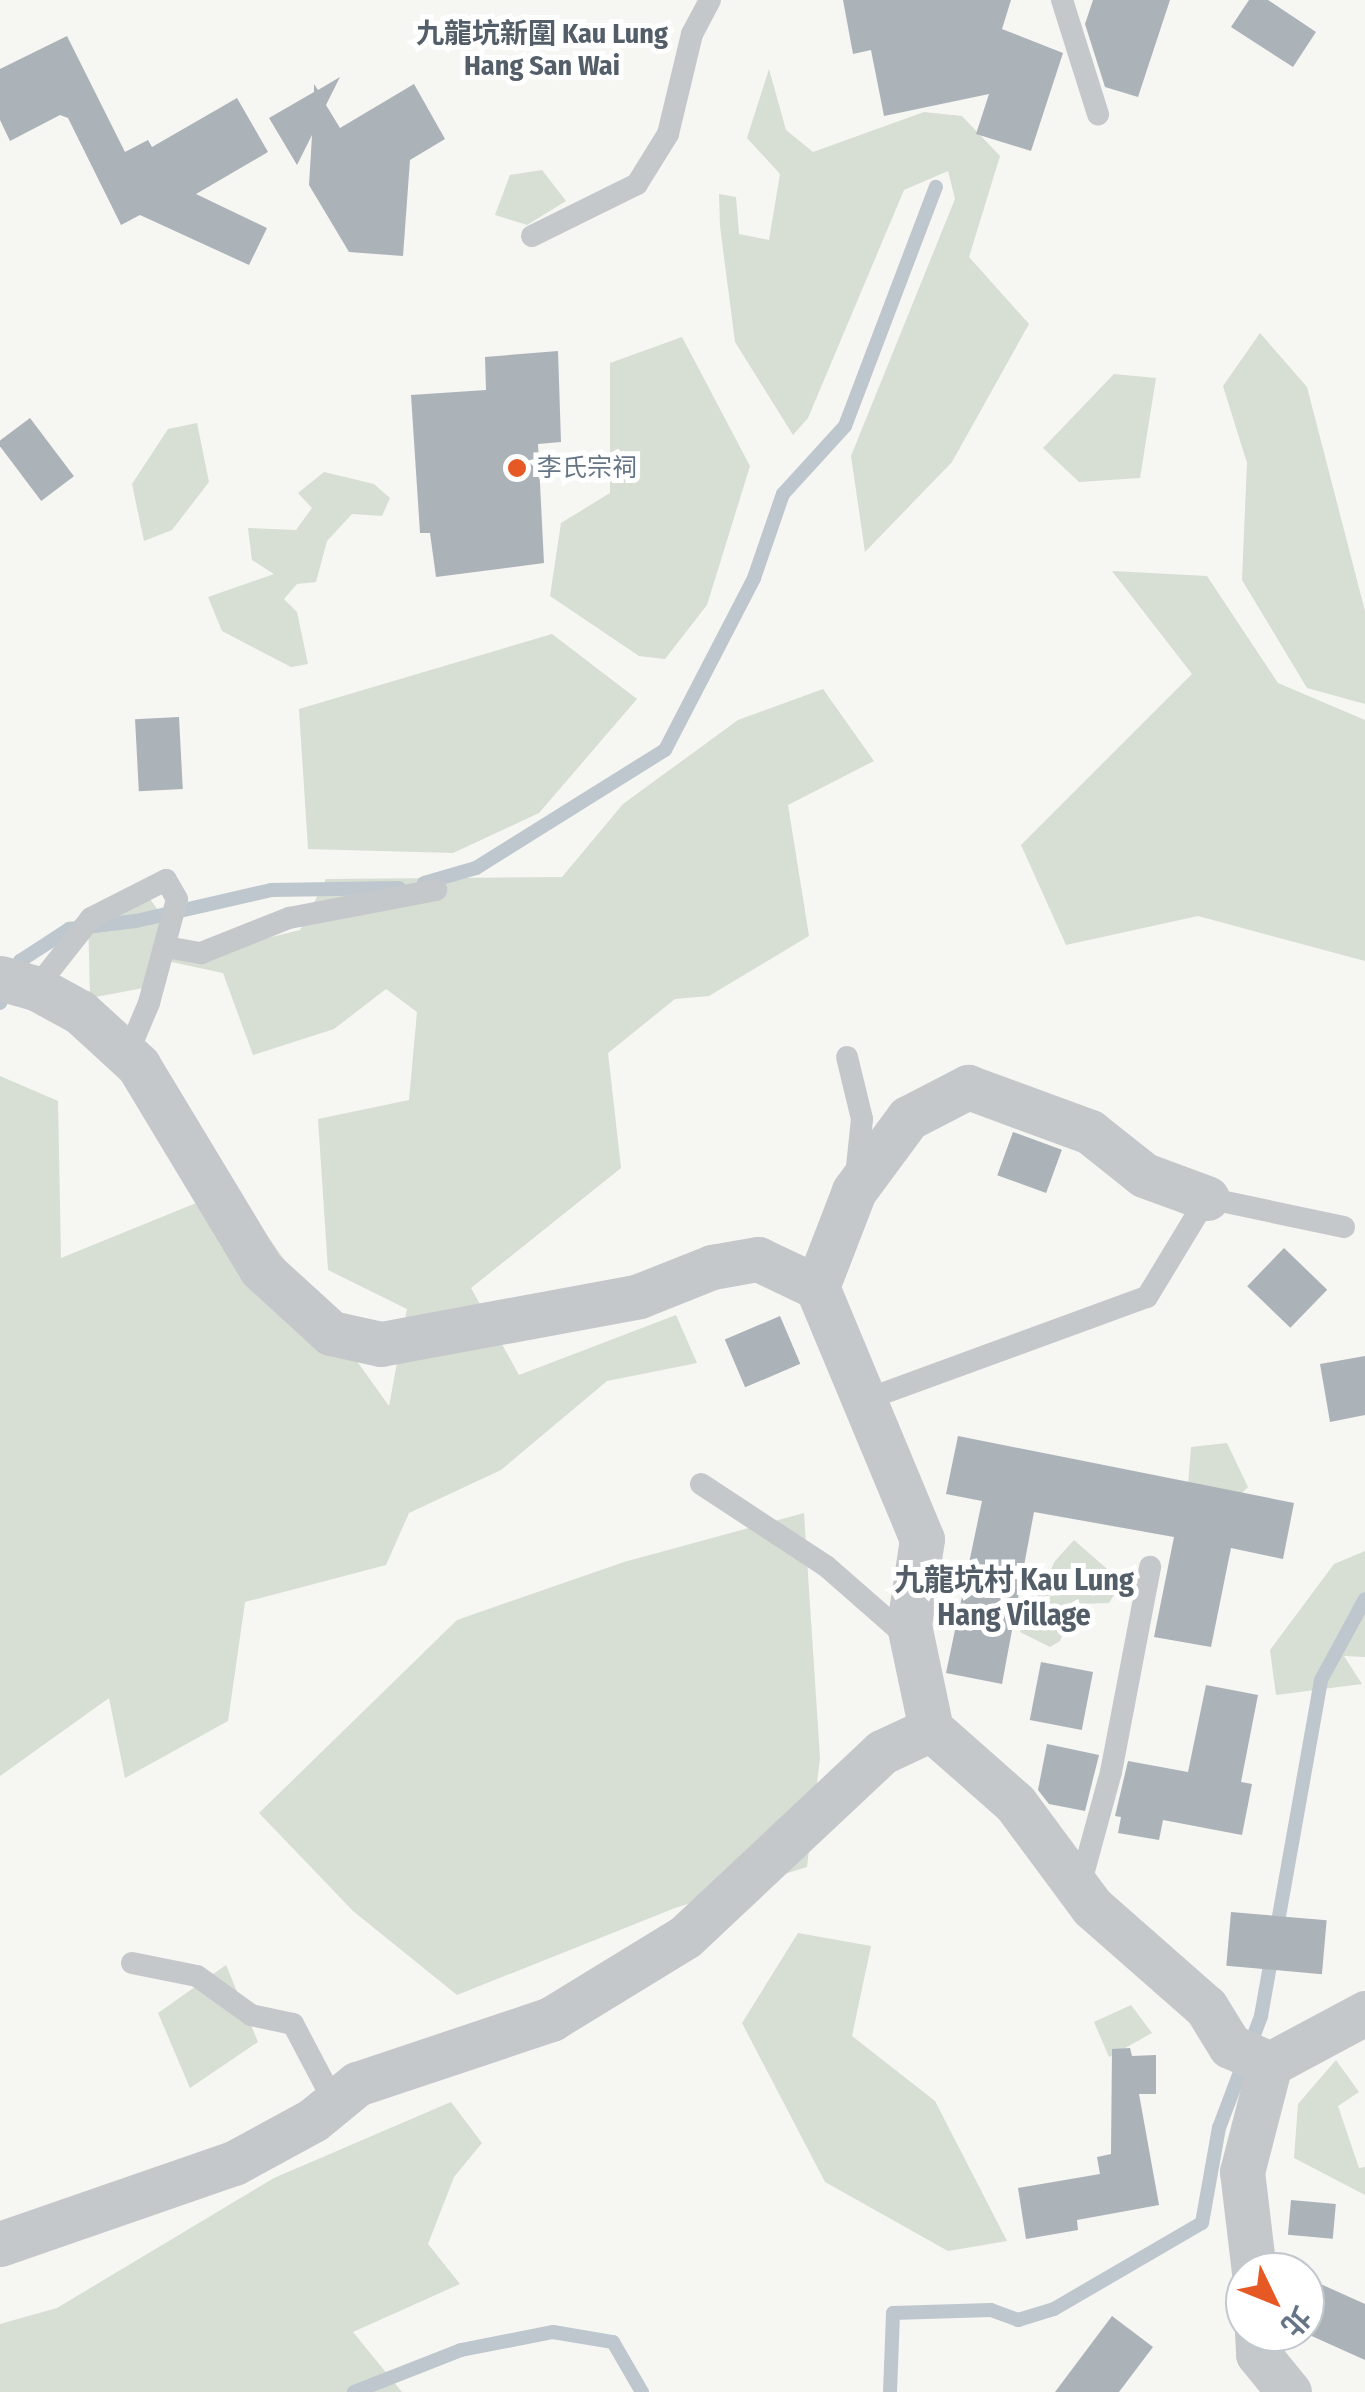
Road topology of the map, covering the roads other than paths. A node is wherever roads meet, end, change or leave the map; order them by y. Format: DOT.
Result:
graph roads {
  1 [pos="710,0"];
  2 [pos="1062,0"];
  3 [pos="1098,114"];
  4 [pos="532,236"];
  5 [pos="436,890"];
  6 [pos="166,947"];
  7 [pos="18,983"];
  8 [pos="128,1055"];
  9 [pos="847,1056"];
  10 [pos="854,1191"];
  11 [pos="1207,1198"];
  12 [pos="1344,1227"];
  13 [pos="817,1287"];
  14 [pos="865,1400"];
  15 [pos="702,1484"];
  16 [pos="1150,1566"];
  17 [pos="914,1642"];
  18 [pos="931,1729"];
  19 [pos="1080,1889"];
  20 [pos="132,1963"];
  21 [pos="1365,2013"];
  22 [pos="1270,2064"];
  23 [pos="333,2100"];
  24 [pos="0,2244"];
  25 [pos="1252,2252"];
  26 [pos="1258,2352"];
  27 [pos="1289,2392"];
  1 -- 4 [label="lane"];
  2 -- 3 [label="lane"];
  5 -- 6 [label="lane"];
  6 -- 7 [label="lane"];
  6 -- 8 [label="lane"];
  7 -- 8 [label="street"];
  8 -- 13 [label="street"];
  9 -- 10 [label="lane"];
  10 -- 11 [label="street"];
  10 -- 13 [label="street"];
  11 -- 12 [label="lane"];
  11 -- 14 [label="lane"];
  13 -- 14 [label="street"];
  14 -- 17 [label="street"];
  15 -- 17 [label="lane"];
  16 -- 19 [label="lane"];
  17 -- 18 [label="street"];
  18 -- 19 [label="street"];
  18 -- 23 [label="street"];
  19 -- 22 [label="street"];
  20 -- 23 [label="lane"];
  21 -- 22 [label="street"];
  22 -- 25 [label="street"];
  23 -- 24 [label="street"];
  26 -- 27 [label="street"];
}
